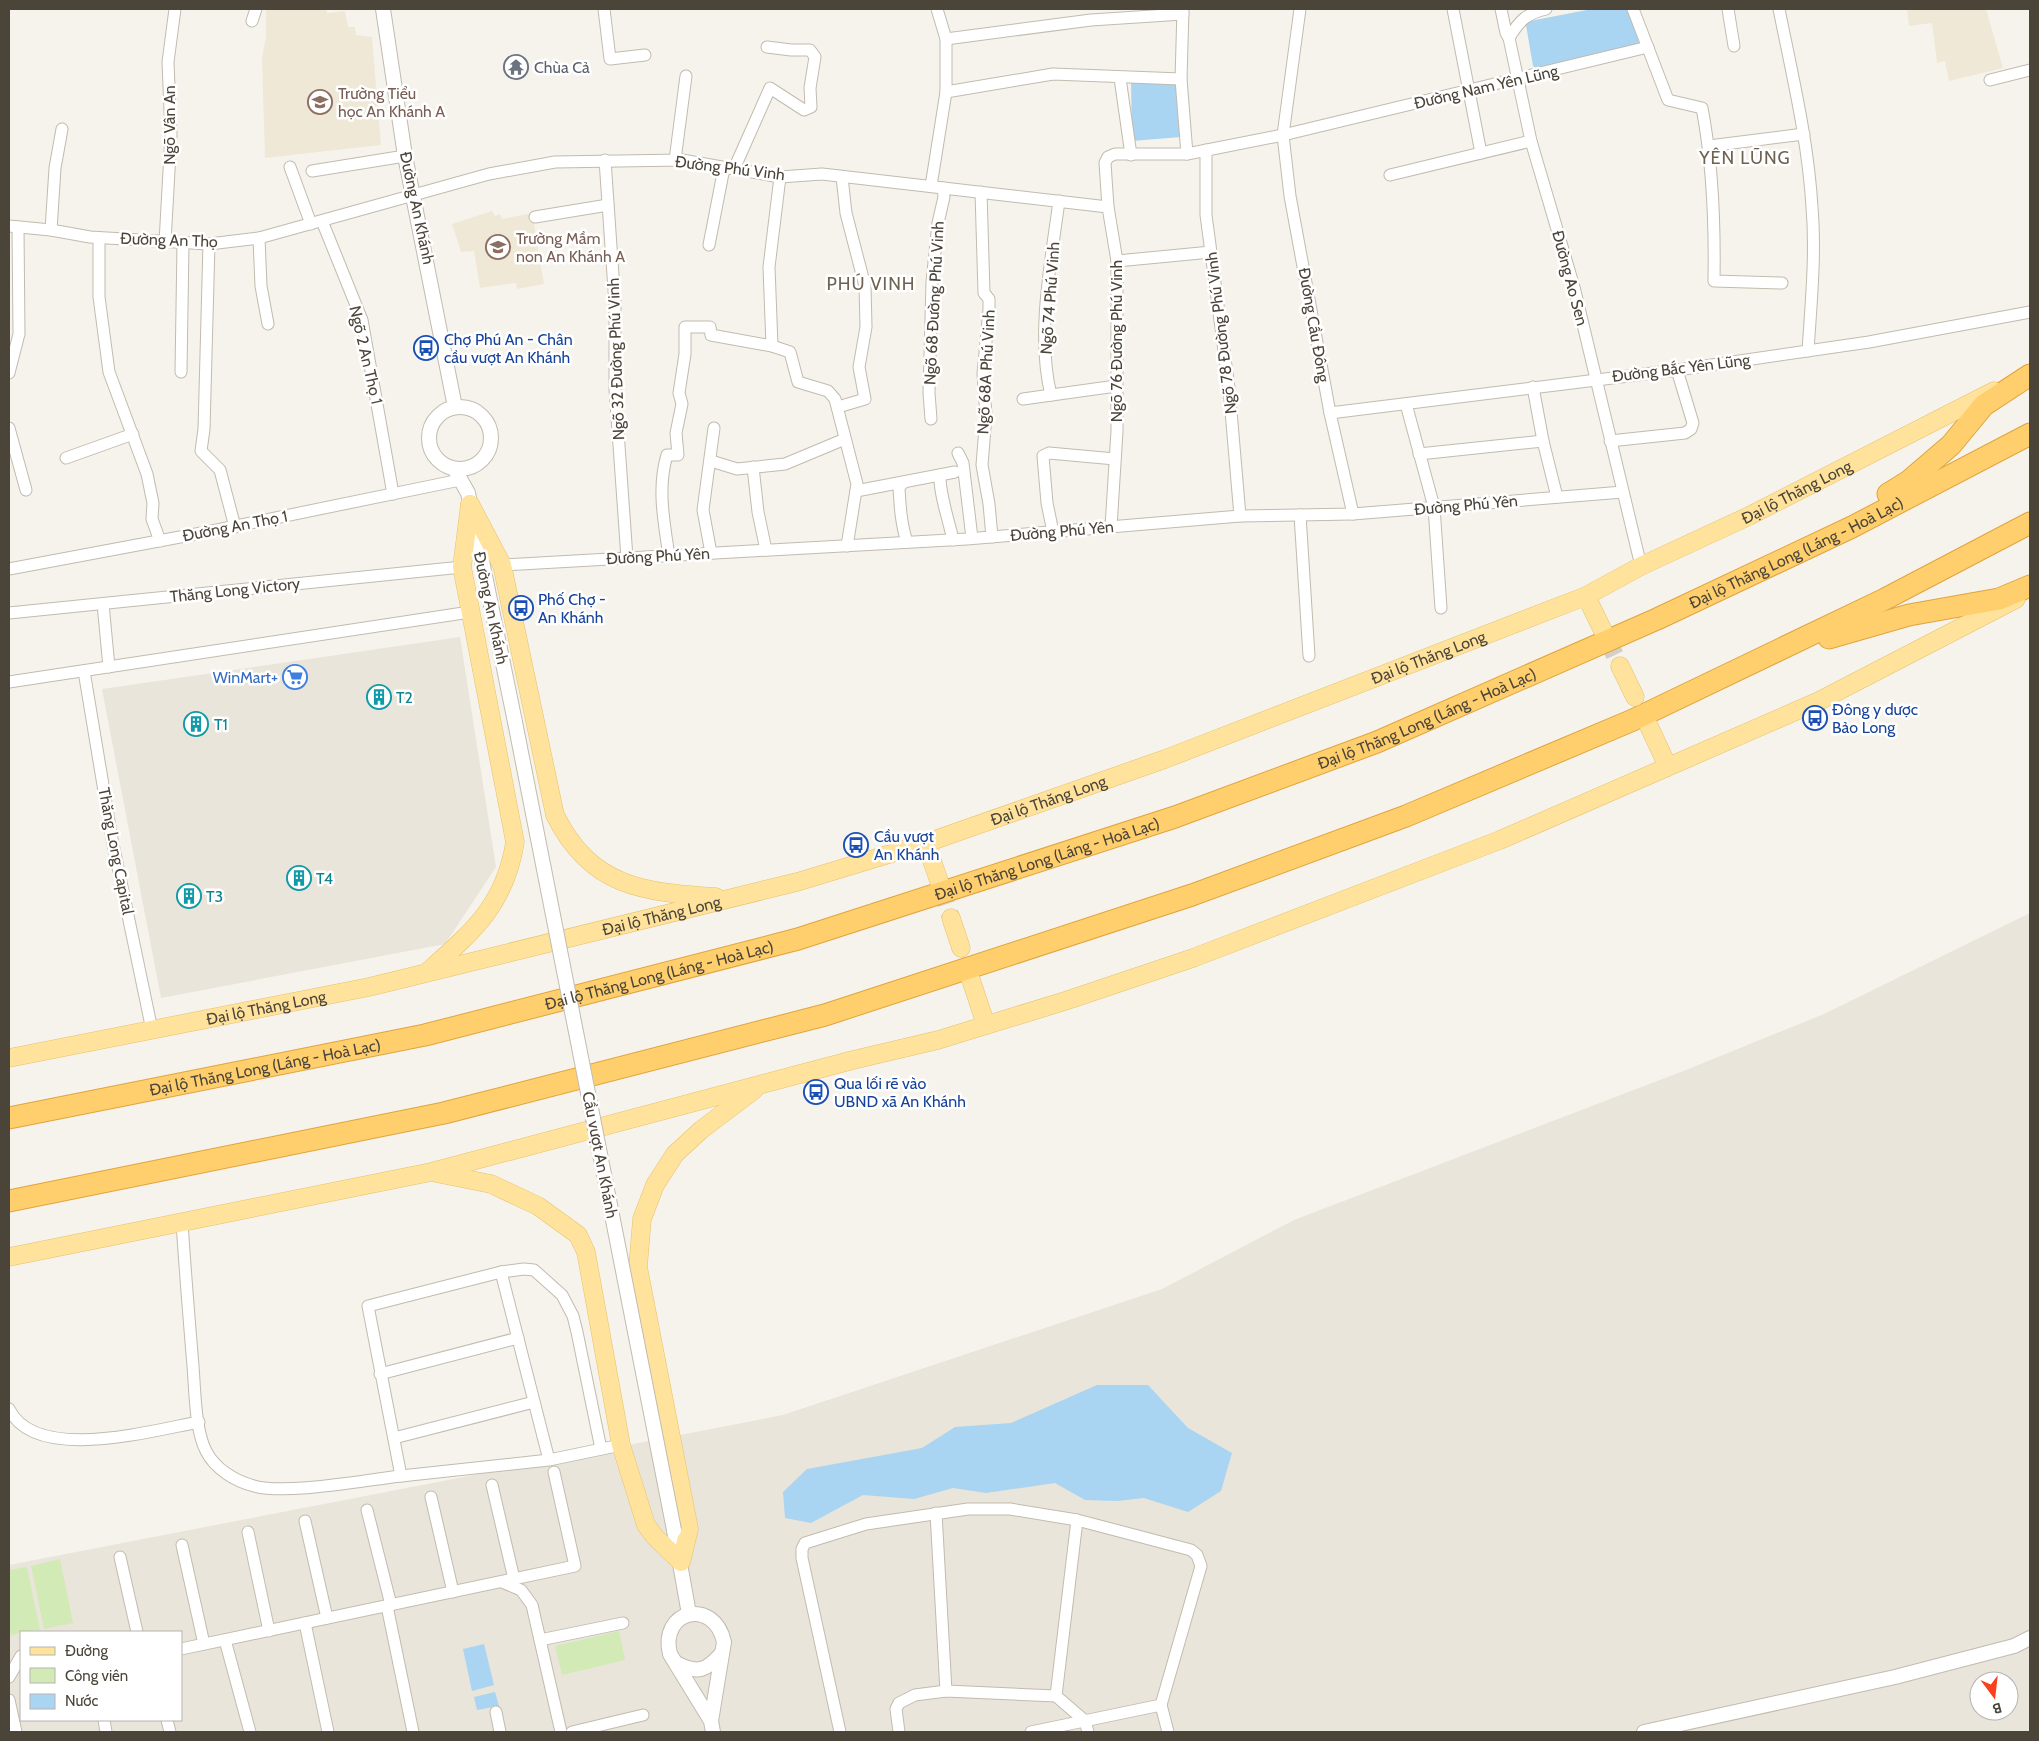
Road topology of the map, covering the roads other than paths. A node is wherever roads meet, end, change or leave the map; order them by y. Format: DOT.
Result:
graph roads {
  1 [pos="175,9"];
  2 [pos="256,9"];
  3 [pos="383,9"];
  4 [pos="604,9"];
  5 [pos="937,9"];
  6 [pos="1300,9"];
  7 [pos="1453,9"];
  8 [pos="1501,9"];
  9 [pos="1546,9"];
  10 [pos="1633,9"];
  11 [pos="1728,9"];
  12 [pos="1779,9"];
  13 [pos="1183,12"];
  14 [pos="252,21"];
  15 [pos="946,38"];
  16 [pos="1509,38"];
  17 [pos="1734,46"];
  18 [pos="767,47"];
  19 [pos="1648,47"];
  20 [pos="645,55"];
  21 [pos="2030,70"];
  22 [pos="686,76"];
  23 [pos="1120,78"];
  24 [pos="1181,78"];
  25 [pos="1517,80"];
  26 [pos="1990,80"];
  27 [pos="1470,91"];
  28 [pos="946,92"];
  29 [pos="62,129"];
  30 [pos="1804,134"];
  31 [pos="1283,135"];
  32 [pos="1531,141"];
  33 [pos="1709,146"];
  34 [pos="1206,150"];
  35 [pos="1481,153"];
  36 [pos="1187,154"];
  37 [pos="1131,155"];
  38 [pos="405,156"];
  39 [pos="605,160"];
  40 [pos="675,160"];
  41 [pos="290,167"];
  42 [pos="729,168"];
  43 [pos="312,171"];
  44 [pos="1390,176"];
  45 [pos="780,177"];
  46 [pos="842,177"];
  47 [pos="937,187"];
  48 [pos="981,192"];
  49 [pos="414,194"];
  50 [pos="1059,201"];
  51 [pos="608,205"];
  52 [pos="1108,207"];
  53 [pos="535,217"];
  54 [pos="317,223"];
  55 [pos="13,226"];
  56 [pos="51,230"];
  57 [pos="99,238"];
  58 [pos="259,238"];
  59 [pos="165,242"];
  60 [pos="183,242"];
  61 [pos="209,244"];
  62 [pos="709,245"];
  63 [pos="1211,252"];
  64 [pos="1117,261"];
  65 [pos="1782,283"];
  66 [pos="2029,315"];
  67 [pos="268,324"];
  68 [pos="772,346"];
  69 [pos="1808,351"];
  70 [pos="1677,370"];
  71 [pos="181,372"];
  72 [pos="9,373"];
  73 [pos="2030,374"];
  74 [pos="1596,379"];
  75 [pos="1116,386"];
  76 [pos="1533,387"];
  77 [pos="1051,395"];
  78 [pos="1024,399"];
  79 [pos="1406,404"];
  80 [pos="455,407"];
  81 [pos="838,407"];
  82 [pos="1330,413"];
  83 [pos="931,419"];
  84 [pos="9,428"];
  85 [pos="714,428"];
  86 [pos="132,434"];
  87 [pos="2030,434"];
  88 [pos="845,439"];
  89 [pos="1543,440"];
  90 [pos="1610,441"];
  91 [pos="958,453"];
  92 [pos="1419,454"];
  93 [pos="66,458"];
  94 [pos="1115,459"];
  95 [pos="711,460"];
  96 [pos="474,466"];
  97 [pos="753,467"];
  98 [pos="955,472"];
  99 [pos="457,475"];
  100 [pos="940,475"];
  101 [pos="904,482"];
  102 [pos="26,490"];
  103 [pos="856,491"];
  104 [pos="1623,492"];
  105 [pos="393,494"];
  106 [pos="1557,497"];
  107 [pos="469,498"];
  108 [pos="1434,508"];
  109 [pos="1353,514"];
  110 [pos="1300,515"];
  111 [pos="1240,516"];
  112 [pos="2030,523"];
  113 [pos="235,527"];
  114 [pos="1111,527"];
  115 [pos="1053,532"];
  116 [pos="992,537"];
  117 [pos="972,538"];
  118 [pos="953,540"];
  119 [pos="160,541"];
  120 [pos="907,542"];
  121 [pos="847,546"];
  122 [pos="766,550"];
  123 [pos="711,553"];
  124 [pos="669,556"];
  125 [pos="627,558"];
  126 [pos="502,566"];
  127 [pos="1641,566"];
  128 [pos="462,567"];
  129 [pos="9,569"];
  130 [pos="2030,586"];
  131 [pos="2030,592"];
  132 [pos="1586,596"];
  133 [pos="103,604"];
  134 [pos="1441,608"];
  135 [pos="470,612"];
  136 [pos="9,613"];
  137 [pos="1657,619"];
  138 [pos="1607,639"];
  139 [pos="1309,656"];
  140 [pos="1620,666"];
  141 [pos="109,667"];
  142 [pos="84,671"];
  143 [pos="9,682"];
  144 [pos="1635,697"];
  145 [pos="1640,721"];
  146 [pos="515,722"];
  147 [pos="1668,767"];
  148 [pos="926,842"];
  149 [pos="941,887"];
  150 [pos="732,898"];
  151 [pos="951,918"];
  152 [pos="961,948"];
  153 [pos="425,974"];
  154 [pos="970,974"];
  155 [pos="986,1025"];
  156 [pos="152,1030"];
  157 [pos="9,1058"];
  158 [pos="761,1085"];
  159 [pos="9,1118"];
  160 [pos="431,1172"];
  161 [pos="9,1201"];
  162 [pos="182,1222"];
  163 [pos="9,1257"];
  164 [pos="501,1272"];
  165 [pos="518,1338"];
  166 [pos="380,1374"];
  167 [pos="534,1402"];
  168 [pos="9,1409"];
  169 [pos="199,1422"];
  170 [pos="394,1438"];
  171 [pos="622,1445"];
  172 [pos="600,1449"];
  173 [pos="550,1460"];
  174 [pos="554,1472"];
  175 [pos="401,1476"];
  176 [pos="492,1485"];
  177 [pos="431,1497"];
  178 [pos="367,1510"];
  179 [pos="936,1513"];
  180 [pos="1077,1520"];
  181 [pos="305,1521"];
  182 [pos="248,1532"];
  183 [pos="182,1545"];
  184 [pos="120,1557"];
  185 [pos="681,1562"];
  186 [pos="514,1579"];
  187 [pos="502,1582"];
  188 [pos="453,1592"];
  189 [pos="389,1605"];
  190 [pos="689,1614"];
  191 [pos="327,1618"];
  192 [pos="623,1622"];
  193 [pos="305,1623"];
  194 [pos="137,1631"];
  195 [pos="269,1631"];
  196 [pos="2030,1638"];
  197 [pos="225,1640"];
  198 [pos="540,1640"];
  199 [pos="204,1644"];
  200 [pos="182,1649"];
  201 [pos="721,1654"];
  202 [pos="20,1658"];
  203 [pos="678,1664"];
  204 [pos="9,1677"];
  205 [pos="946,1691"];
  206 [pos="1056,1696"];
  207 [pos="9,1700"];
  208 [pos="1161,1705"];
  209 [pos="496,1712"];
  210 [pos="643,1715"];
  211 [pos="712,1727"];
  212 [pos="1086,1727"];
  213 [pos="16,1732"];
  214 [pos="250,1732"];
  215 [pos="328,1732"];
  216 [pos="414,1732"];
  217 [pos="500,1732"];
  218 [pos="561,1732"];
  219 [pos="572,1732"];
  220 [pos="840,1732"];
  221 [pos="899,1732"];
  222 [pos="1031,1732"];
  223 [pos="1168,1732"];
  224 [pos="1644,1732"];
  1 -- 59 [label="street, Ngõ Vân An"];
  2 -- 14 [label="street"];
  3 -- 38 [label="street, Đường An Khánh"];
  4 -- 20 [label="street"];
  5 -- 15 [label="street, Ngõ 68 Đường Phú Vinh"];
  6 -- 31 [label="street, Đường Cầu Đông"];
  7 -- 27 [label="street"];
  8 -- 16 [label="street, Đường Ao Sen"];
  9 -- 16 [label="street"];
  10 -- 19 [label="street"];
  11 -- 17 [label="street"];
  12 -- 30 [label="street"];
  13 -- 15 [label="street"];
  13 -- 24 [label="street"];
  15 -- 28 [label="street, Ngõ 68 Đường Phú Vinh"];
  16 -- 25 [label="street, Đường Ao Sen"];
  18 -- 42 [label="street"];
  19 -- 25 [label="street, Đường Nam Yên Lũng"];
  19 -- 33 [label="street"];
  21 -- 26 [label="street"];
  22 -- 40 [label="street"];
  23 -- 24 [label="street"];
  23 -- 28 [label="street"];
  23 -- 37 [label="street"];
  24 -- 36 [label="street"];
  25 -- 27 [label="street, Đường Nam Yên Lũng"];
  25 -- 32 [label="street, Đường Ao Sen"];
  27 -- 31 [label="street, Đường Nam Yên Lũng"];
  27 -- 35 [label="street"];
  28 -- 47 [label="street, Ngõ 68 Đường Phú Vinh"];
  29 -- 56 [label="street"];
  30 -- 33 [label="street"];
  30 -- 69 [label="street"];
  31 -- 34 [label="street"];
  31 -- 82 [label="street, Đường Cầu Đông"];
  32 -- 35 [label="street"];
  32 -- 74 [label="street, Đường Ao Sen"];
  33 -- 65 [label="street"];
  34 -- 36 [label="street"];
  34 -- 63 [label="street, Ngõ 78 Đường Phú Vinh"];
  35 -- 44 [label="street"];
  36 -- 37 [label="street"];
  37 -- 52 [label="street, Ngõ 76 Đường Phú Vinh"];
  38 -- 43 [label="street"];
  38 -- 49 [label="street, Đường An Khánh"];
  39 -- 40 [label="street, Đường Phú Vinh"];
  39 -- 49 [label="street, Đường Phú Vinh"];
  39 -- 51 [label="street, Ngõ 32 Đường Phú Vinh"];
  40 -- 42 [label="street, Đường Phú Vinh"];
  41 -- 54 [label="street, Ngõ 2 An Thọ 1"];
  42 -- 45 [label="street, Đường Phú Vinh"];
  42 -- 62 [label="street"];
  45 -- 46 [label="street, Đường Phú Vinh"];
  45 -- 68 [label="street"];
  46 -- 47 [label="street, Đường Phú Vinh"];
  46 -- 81 [label="street"];
  47 -- 48 [label="street, Đường Phú Vinh"];
  47 -- 83 [label="street, Ngõ 68 Đường Phú Vinh"];
  48 -- 50 [label="street, Đường Phú Vinh"];
  48 -- 116 [label="street, Ngõ 68A Phú Vinh"];
  49 -- 54 [label="street, Đường An Thọ"];
  49 -- 80 [label="street, Đường An Khánh"];
  50 -- 52 [label="street, Đường Phú Vinh"];
  50 -- 77 [label="street, Ngõ 74 Phú Vinh"];
  51 -- 53 [label="street"];
  51 -- 125 [label="street, Ngõ 32 Đường Phú Vinh"];
  52 -- 64 [label="street, Ngõ 76 Đường Phú Vinh"];
  54 -- 58 [label="street, Đường An Thọ"];
  54 -- 105 [label="street, Ngõ 2 An Thọ 1"];
  55 -- 56 [label="street, Đường An Thọ"];
  55 -- 72 [label="street"];
  56 -- 57 [label="street, Đường An Thọ"];
  57 -- 59 [label="street, Đường An Thọ"];
  57 -- 86 [label="street"];
  58 -- 61 [label="street, Đường An Thọ"];
  58 -- 67 [label="street"];
  59 -- 60 [label="street, Đường An Thọ"];
  60 -- 61 [label="street, Đường An Thọ"];
  60 -- 71 [label="street"];
  61 -- 113 [label="street"];
  63 -- 64 [label="street"];
  63 -- 111 [label="street, Ngõ 78 Đường Phú Vinh"];
  64 -- 75 [label="street, Ngõ 76 Đường Phú Vinh"];
  66 -- 69 [label="street, Đường Bắc Yên Lũng"];
  68 -- 81 [label="street"];
  68 -- 124 [label="street"];
  69 -- 70 [label="street, Đường Bắc Yên Lũng"];
  70 -- 74 [label="street, Đường Bắc Yên Lũng"];
  70 -- 90 [label="street"];
  73 -- 127 [label="main road, Đại lộ Thăng Long"];
  73 -- 137 [label="highway"];
  74 -- 76 [label="street, Đường Bắc Yên Lũng"];
  74 -- 90 [label="street, Đường Ao Sen"];
  75 -- 77 [label="street"];
  75 -- 94 [label="street, Ngõ 76 Đường Phú Vinh"];
  76 -- 79 [label="street, Đường Bắc Yên Lũng"];
  76 -- 89 [label="street"];
  77 -- 78 [label="street"];
  79 -- 82 [label="street, Đường Bắc Yên Lũng"];
  79 -- 92 [label="street"];
  80 -- 96 [label="street"];
  80 -- 99 [label="street"];
  81 -- 88 [label="street"];
  82 -- 109 [label="street, Đường Cầu Đông"];
  84 -- 102 [label="street"];
  85 -- 95 [label="street"];
  86 -- 93 [label="street"];
  86 -- 119 [label="street"];
  87 -- 137 [label="highway, Đại lộ Thăng Long (Láng - Hoà Lạc)"];
  88 -- 97 [label="street"];
  88 -- 103 [label="street"];
  89 -- 92 [label="street"];
  89 -- 106 [label="street"];
  90 -- 104 [label="street, Đường Ao Sen"];
  91 -- 117 [label="street"];
  92 -- 108 [label="street"];
  94 -- 114 [label="street, Ngõ 76 Đường Phú Vinh"];
  94 -- 115 [label="street"];
  95 -- 97 [label="street"];
  95 -- 123 [label="street"];
  96 -- 99 [label="street"];
  96 -- 107 [label="street, Đường An Khánh"];
  97 -- 122 [label="street"];
  98 -- 100 [label="street"];
  99 -- 105 [label="street, Đường An Thọ 1"];
  99 -- 107 [label="street, Đường An Khánh"];
  100 -- 101 [label="street"];
  100 -- 118 [label="street"];
  101 -- 103 [label="street"];
  101 -- 120 [label="street"];
  103 -- 121 [label="street"];
  104 -- 106 [label="street, Đường Phú Yên"];
  104 -- 127 [label="street, Đường Ao Sen"];
  105 -- 113 [label="street, Đường An Thọ 1"];
  106 -- 108 [label="street, Đường Phú Yên"];
  107 -- 126 [label="main road"];
  107 -- 128 [label="main road"];
  107 -- 146 [label="street, Đường An Khánh"];
  108 -- 109 [label="street, Đường Phú Yên"];
  108 -- 134 [label="street"];
  109 -- 110 [label="street, Đường Phú Yên"];
  110 -- 111 [label="street, Đường Phú Yên"];
  110 -- 139 [label="street"];
  111 -- 114 [label="street, Đường Phú Yên"];
  112 -- 145 [label="highway"];
  113 -- 119 [label="street, Đường An Thọ 1"];
  114 -- 115 [label="street, Đường Phú Yên"];
  115 -- 116 [label="street, Đường Phú Yên"];
  116 -- 117 [label="street, Đường Phú Yên"];
  117 -- 118 [label="street, Đường Phú Yên"];
  118 -- 120 [label="street, Đường Phú Yên"];
  119 -- 129 [label="street, Đường An Thọ 1"];
  120 -- 121 [label="street, Đường Phú Yên"];
  121 -- 122 [label="street, Đường Phú Yên"];
  122 -- 123 [label="street, Đường Phú Yên"];
  123 -- 124 [label="street, Đường Phú Yên"];
  124 -- 125 [label="street, Đường Phú Yên"];
  125 -- 126 [label="street, Đường Phú Yên"];
  126 -- 150 [label="main road"];
  127 -- 132 [label="main road, Đại lộ Thăng Long"];
  128 -- 133 [label="street, Thăng Long Victory"];
  128 -- 135 [label="main road"];
  130 -- 145 [label="highway"];
  131 -- 147 [label="main road"];
  132 -- 138 [label="main road"];
  132 -- 148 [label="main road, Đại lộ Thăng Long"];
  133 -- 136 [label="street, Thăng Long Victory"];
  133 -- 141 [label="street"];
  135 -- 141 [label="street"];
  135 -- 153 [label="main road"];
  137 -- 159 [label="highway, Đại lộ Thăng Long (Láng - Hoà Lạc)"];
  140 -- 144 [label="main road"];
  141 -- 142 [label="street"];
  142 -- 143 [label="street"];
  142 -- 156 [label="street, Thăng Long Capital"];
  145 -- 147 [label="main road"];
  145 -- 161 [label="highway"];
  146 -- 185 [label="street, Cầu vượt An Khánh, bridge"];
  147 -- 155 [label="main road"];
  148 -- 149 [label="main road"];
  148 -- 150 [label="main road, Đại lộ Thăng Long"];
  150 -- 153 [label="main road, Đại lộ Thăng Long"];
  151 -- 152 [label="main road"];
  153 -- 156 [label="main road, Đại lộ Thăng Long"];
  154 -- 155 [label="main road"];
  155 -- 158 [label="main road"];
  156 -- 157 [label="main road, Đại lộ Thăng Long"];
  158 -- 160 [label="main road"];
  158 -- 185 [label="main road"];
  160 -- 162 [label="main road"];
  160 -- 171 [label="main road"];
  162 -- 163 [label="main road"];
  162 -- 169 [label="street"];
  164 -- 165 [label="street"];
  164 -- 166 [label="street"];
  164 -- 172 [label="street"];
  165 -- 166 [label="street"];
  165 -- 167 [label="street"];
  166 -- 170 [label="street"];
  167 -- 170 [label="street"];
  167 -- 173 [label="street"];
  168 -- 169 [label="street"];
  169 -- 175 [label="street"];
  170 -- 175 [label="street"];
  171 -- 172 [label="street"];
  171 -- 185 [label="main road"];
  172 -- 173 [label="street"];
  173 -- 175 [label="street"];
  174 -- 186 [label="street"];
  176 -- 186 [label="street"];
  177 -- 188 [label="street"];
  178 -- 189 [label="street"];
  179 -- 180 [label="street"];
  179 -- 205 [label="street"];
  179 -- 220 [label="street"];
  180 -- 206 [label="street"];
  180 -- 208 [label="street"];
  181 -- 191 [label="street"];
  182 -- 195 [label="street"];
  183 -- 199 [label="street"];
  184 -- 194 [label="street"];
  185 -- 190 [label="street, Cầu vượt An Khánh"];
  186 -- 187 [label="street"];
  187 -- 188 [label="street"];
  187 -- 198 [label="street"];
  188 -- 189 [label="street"];
  189 -- 191 [label="street"];
  189 -- 216 [label="street"];
  190 -- 201 [label="street"];
  190 -- 203 [label="street"];
  191 -- 193 [label="street"];
  192 -- 198 [label="street"];
  193 -- 195 [label="street"];
  193 -- 215 [label="street"];
  195 -- 197 [label="street"];
  196 -- 224 [label="street"];
  197 -- 199 [label="street"];
  197 -- 214 [label="street"];
  198 -- 218 [label="street"];
  199 -- 200 [label="street"];
  201 -- 203 [label="street"];
  201 -- 211 [label="street"];
  202 -- 204 [label="street"];
  203 -- 211 [label="street"];
  205 -- 206 [label="street"];
  205 -- 221 [label="street"];
  206 -- 212 [label="street"];
  207 -- 213 [label="street"];
  208 -- 212 [label="street"];
  208 -- 223 [label="street"];
  209 -- 217 [label="street"];
  210 -- 219 [label="street"];
  212 -- 222 [label="street"];
}
